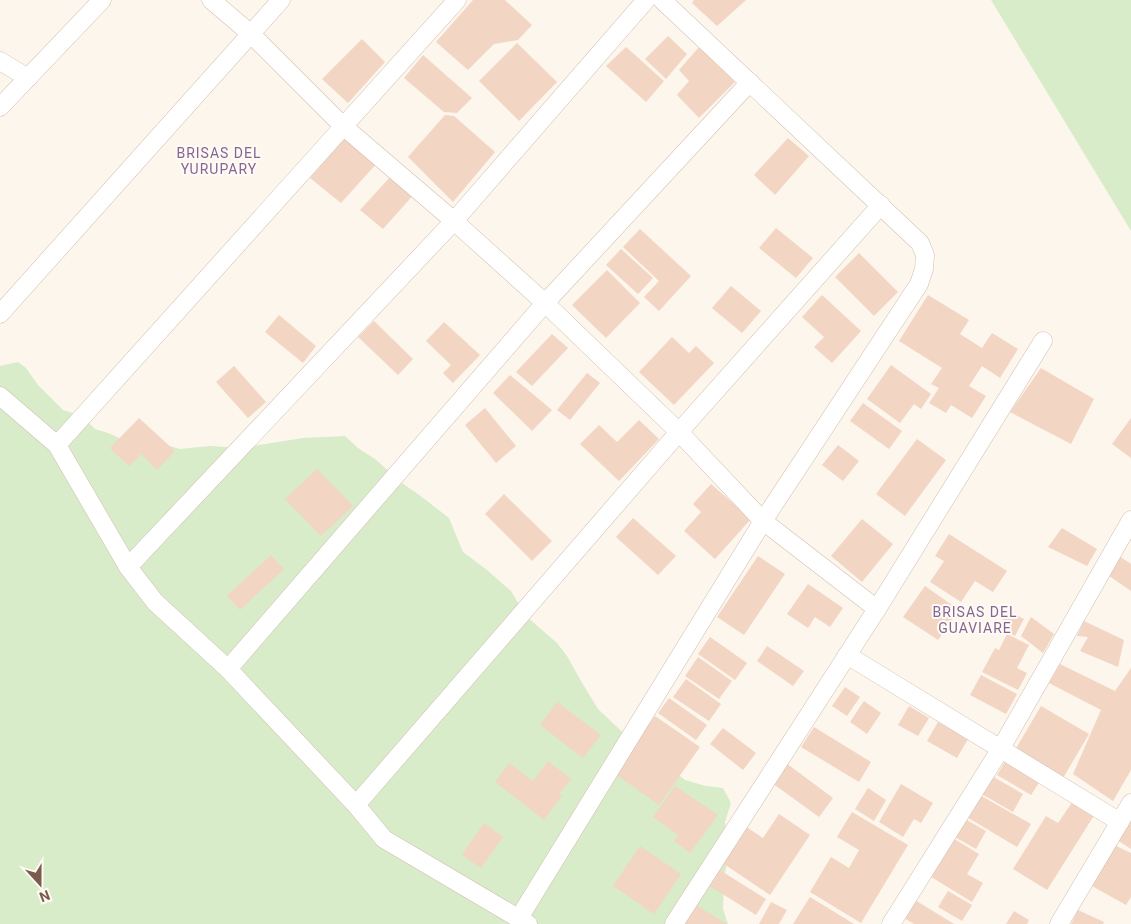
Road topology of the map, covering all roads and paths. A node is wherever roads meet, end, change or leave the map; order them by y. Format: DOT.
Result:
graph roads {
  1 [pos="102,0"];
  2 [pos="211,0"];
  3 [pos="281,0"];
  4 [pos="457,0"];
  5 [pos="646,0"];
  6 [pos="662,0"];
  7 [pos="250,34"];
  8 [pos="0,61"];
  9 [pos="28,78"];
  10 [pos="750,82"];
  11 [pos="0,107"];
  12 [pos="344,126"];
  13 [pos="880,205"];
  14 [pos="454,221"];
  15 [pos="545,303"];
  16 [pos="0,314"];
  17 [pos="1043,341"];
  18 [pos="0,396"];
  19 [pos="679,432"];
  20 [pos="58,445"];
  21 [pos="1131,520"];
  22 [pos="763,521"];
  23 [pos="128,566"];
  24 [pos="877,609"];
  25 [pos="847,655"];
  26 [pos="228,669"];
  27 [pos="1000,750"];
  28 [pos="1131,803"];
  29 [pos="356,805"];
  30 [pos="1120,822"];
  31 [pos="524,921"];
  32 [pos="674,924"];
  33 [pos="892,924"];
  34 [pos="1059,924"];
  1 -- 9 [label="street"];
  2 -- 7 [label="street"];
  3 -- 7 [label="street"];
  4 -- 12 [label="street"];
  5 -- 14 [label="street"];
  6 -- 10 [label="street"];
  7 -- 12 [label="street"];
  7 -- 16 [label="street"];
  8 -- 9 [label="street"];
  9 -- 11 [label="street"];
  10 -- 13 [label="street"];
  10 -- 15 [label="street"];
  12 -- 14 [label="street"];
  12 -- 20 [label="street"];
  13 -- 19 [label="street"];
  13 -- 22 [label="street"];
  14 -- 15 [label="street"];
  14 -- 23 [label="street"];
  15 -- 19 [label="street"];
  15 -- 26 [label="street"];
  17 -- 24 [label="street"];
  18 -- 20 [label="street"];
  19 -- 22 [label="street"];
  19 -- 29 [label="street"];
  20 -- 23 [label="street"];
  21 -- 27 [label="street"];
  22 -- 24 [label="street"];
  22 -- 31 [label="street"];
  23 -- 26 [label="street"];
  24 -- 25 [label="street"];
  25 -- 27 [label="street"];
  25 -- 32 [label="street"];
  26 -- 29 [label="street"];
  27 -- 30 [label="street"];
  27 -- 33 [label="street"];
  28 -- 30 [label="street"];
  29 -- 31 [label="street"];
  30 -- 34 [label="street"];
}
